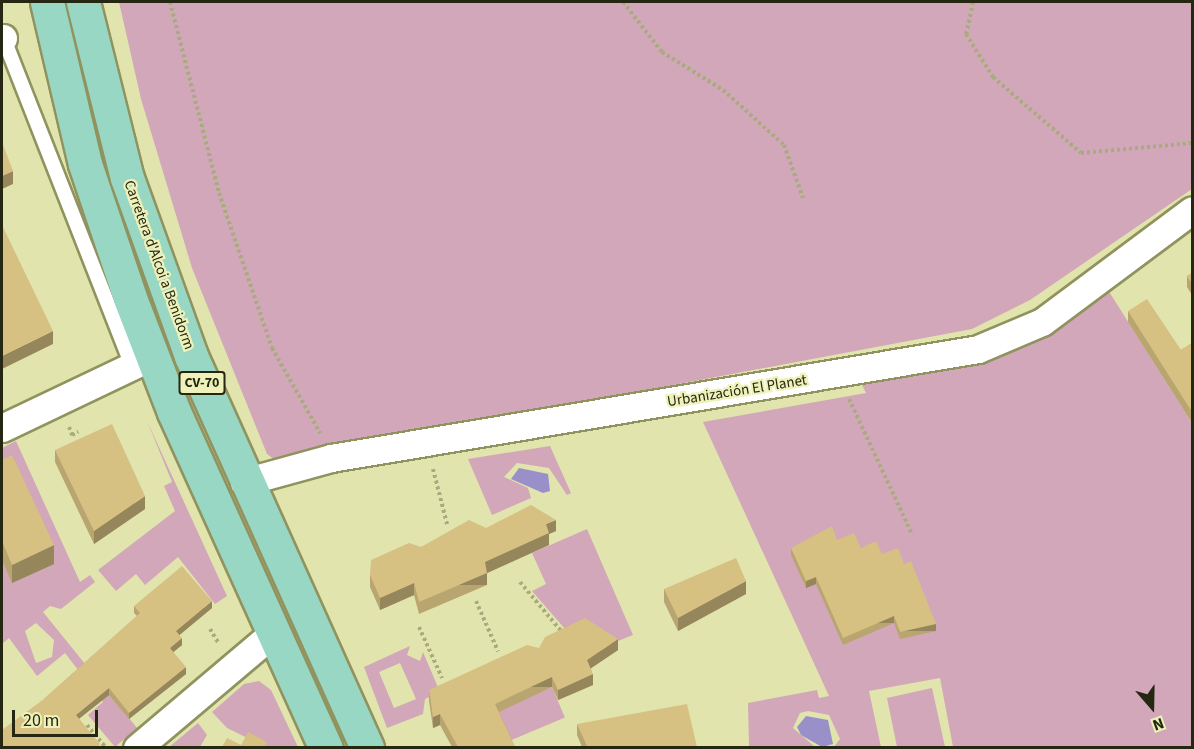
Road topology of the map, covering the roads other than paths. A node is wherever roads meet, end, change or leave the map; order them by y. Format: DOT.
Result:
graph roads {
  1 [pos="47,2"];
  2 [pos="83,2"];
  3 [pos="2,37"];
  4 [pos="1192,210"];
  5 [pos="142,360"];
  6 [pos="2,428"];
  7 [pos="244,482"];
  8 [pos="273,633"];
  9 [pos="137,747"];
  10 [pos="326,747"];
  11 [pos="367,747"];
  1 -- 5 [label="main road, CV-70"];
  2 -- 7 [label="main road, Carretera d'Alcoi a Benidorm / CV-70"];
  3 -- 5 [label="lane"];
  4 -- 7 [label="street, Urbanización El Planet"];
  5 -- 6 [label="street"];
  5 -- 8 [label="main road, CV-70"];
  7 -- 11 [label="main road, Carretera d'Alcoi a Benidorm / CV-70"];
  8 -- 9 [label="street"];
  8 -- 10 [label="main road, CV-70"];
}
